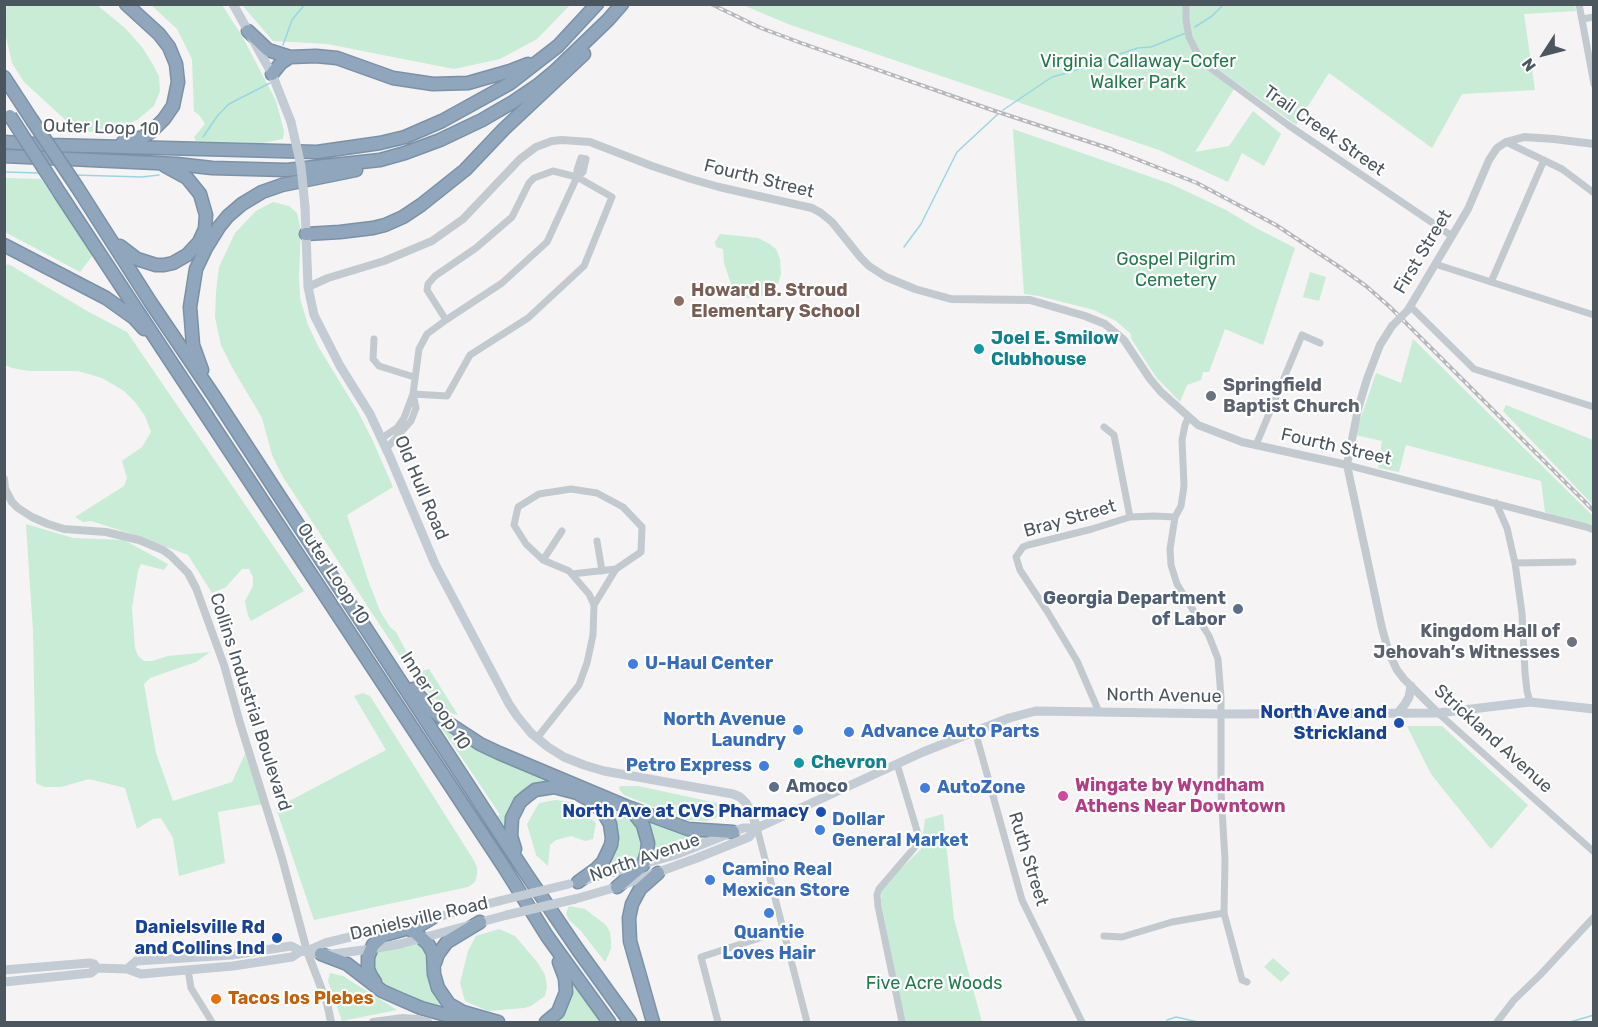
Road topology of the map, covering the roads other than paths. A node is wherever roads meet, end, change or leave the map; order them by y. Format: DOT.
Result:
graph roads {
  1 [pos="126,4"];
  2 [pos="233,4"];
  3 [pos="597,4"];
  4 [pos="622,4"];
  5 [pos="1186,4"];
  6 [pos="1580,4"];
  7 [pos="1593,17"];
  8 [pos="1582,19"];
  9 [pos="608,20"];
  10 [pos="248,31"];
  11 [pos="558,46"];
  12 [pos="291,57"];
  13 [pos="272,74"];
  14 [pos="6,78"];
  15 [pos="1593,84"];
  16 [pos="7,112"];
  17 [pos="4,142"];
  18 [pos="1506,142"];
  19 [pos="1593,144"];
  20 [pos="86,146"];
  21 [pos="405,153"];
  22 [pos="4,156"];
  23 [pos="1544,160"];
  24 [pos="161,164"];
  25 [pos="577,177"];
  26 [pos="1593,193"];
  27 [pos="93,211"];
  28 [pos="306,234"];
  29 [pos="1452,236"];
  30 [pos="4,244"];
  31 [pos="1435,264"];
  32 [pos="1491,282"];
  33 [pos="308,287"];
  34 [pos="1409,308"];
  35 [pos="1593,315"];
  36 [pos="446,320"];
  37 [pos="375,339"];
  38 [pos="1320,343"];
  39 [pos="179,373"];
  40 [pos="414,376"];
  41 [pos="413,394"];
  42 [pos="214,396"];
  43 [pos="1593,408"];
  44 [pos="1188,418"];
  45 [pos="1104,427"];
  46 [pos="382,438"];
  47 [pos="1256,445"];
  48 [pos="386,449"];
  49 [pos="1347,465"];
  50 [pos="4,479"];
  51 [pos="8,502"];
  52 [pos="1496,503"];
  53 [pos="1130,517"];
  54 [pos="1175,517"];
  55 [pos="1593,530"];
  56 [pos="562,531"];
  57 [pos="597,541"];
  58 [pos="543,560"];
  59 [pos="1573,562"];
  60 [pos="1515,563"];
  61 [pos="616,569"];
  62 [pos="602,571"];
  63 [pos="572,574"];
  64 [pos="594,605"];
  65 [pos="386,659"];
  66 [pos="1411,686"];
  67 [pos="1530,702"];
  68 [pos="1593,709"];
  69 [pos="1099,712"];
  70 [pos="1438,713"];
  71 [pos="1221,714"];
  72 [pos="1396,714"];
  73 [pos="975,731"];
  74 [pos="537,738"];
  75 [pos="897,764"];
  76 [pos="630,808"];
  77 [pos="757,828"];
  78 [pos="733,832"];
  79 [pos="1593,852"];
  80 [pos="643,865"];
  81 [pos="658,873"];
  82 [pos="527,875"];
  83 [pos="573,883"];
  84 [pos="617,887"];
  85 [pos="533,893"];
  86 [pos="538,908"];
  87 [pos="1224,912"];
  88 [pos="1593,917"];
  89 [pos="432,918"];
  90 [pos="480,922"];
  91 [pos="404,927"];
  92 [pos="784,930"];
  93 [pos="547,936"];
  94 [pos="1104,936"];
  95 [pos="423,938"];
  96 [pos="370,950"];
  97 [pos="304,951"];
  98 [pos="321,954"];
  99 [pos="434,967"];
  100 [pos="97,968"];
  101 [pos="128,969"];
  102 [pos="4,970"];
  103 [pos="188,970"];
  104 [pos="4,982"];
  105 [pos="1248,982"];
  106 [pos="382,991"];
  107 [pos="415,1021"];
  108 [pos="212,1023"];
  109 [pos="331,1023"];
  110 [pos="374,1023"];
  111 [pos="428,1023"];
  112 [pos="471,1023"];
  113 [pos="498,1023"];
  114 [pos="546,1023"];
  115 [pos="609,1023"];
  116 [pos="630,1023"];
  117 [pos="652,1023"];
  118 [pos="718,1023"];
  119 [pos="807,1023"];
  120 [pos="902,1023"];
  121 [pos="1082,1023"];
  122 [pos="1497,1023"];
  1 -- 20 [label="highway"];
  2 -- 10 [label="main road, Old Hull Road"];
  3 -- 11 [label="highway, Outer Loop 10"];
  4 -- 9 [label="highway"];
  5 -- 29 [label="street, Trail Creek Street"];
  6 -- 8 [label="street"];
  7 -- 8 [label="street"];
  8 -- 15 [label="street"];
  9 -- 21 [label="highway"];
  9 -- 28 [label="highway"];
  10 -- 12 [label="highway"];
  10 -- 13 [label="main road, Old Hull Road"];
  11 -- 12 [label="highway"];
  11 -- 20 [label="highway, Outer Loop 10"];
  12 -- 13 [label="highway"];
  13 -- 28 [label="main road, Old Hull Road, bridge"];
  14 -- 27 [label="highway, bridge"];
  16 -- 39 [label="highway, Outer Loop 10, bridge"];
  17 -- 20 [label="highway, Outer Loop 10"];
  18 -- 19 [label="street"];
  18 -- 23 [label="street"];
  18 -- 29 [label="street, First Street"];
  21 -- 24 [label="highway"];
  21 -- 42 [label="highway"];
  22 -- 24 [label="highway"];
  23 -- 26 [label="street"];
  23 -- 32 [label="street"];
  24 -- 27 [label="highway"];
  25 -- 36 [label="street"];
  25 -- 36 [label="street"];
  25 -- 41 [label="street"];
  27 -- 42 [label="highway"];
  28 -- 33 [label="main road, Old Hull Road"];
  29 -- 31 [label="street, First Street"];
  30 -- 39 [label="highway"];
  31 -- 32 [label="street"];
  31 -- 34 [label="street, First Street"];
  32 -- 35 [label="street"];
  33 -- 44 [label="street, Fourth Street"];
  33 -- 46 [label="main road, Old Hull Road"];
  34 -- 43 [label="street"];
  34 -- 49 [label="street, First Street, bridge"];
  36 -- 40 [label="street"];
  37 -- 40 [label="street"];
  38 -- 47 [label="street"];
  39 -- 93 [label="highway, Outer Loop 10"];
  40 -- 41 [label="street"];
  41 -- 46 [label="street"];
  41 -- 48 [label="street"];
  42 -- 65 [label="highway, Inner Loop 10"];
  44 -- 47 [label="street, Fourth Street"];
  44 -- 54 [label="street"];
  45 -- 53 [label="street"];
  46 -- 48 [label="main road, Old Hull Road"];
  47 -- 49 [label="street, Fourth Street"];
  48 -- 74 [label="main road, Old Hull Road"];
  49 -- 52 [label="street, Fourth Street"];
  49 -- 66 [label="street, Strickland Avenue"];
  50 -- 51 [label="street, Collins Industrial Boulevard"];
  51 -- 97 [label="street, Collins Industrial Boulevard"];
  52 -- 55 [label="street, Fourth Street"];
  52 -- 60 [label="street"];
  53 -- 54 [label="street, Bray Street"];
  53 -- 69 [label="street, Bray Street"];
  54 -- 71 [label="street"];
  56 -- 58 [label="street"];
  57 -- 62 [label="street"];
  58 -- 61 [label="street"];
  58 -- 63 [label="street"];
  59 -- 60 [label="street"];
  60 -- 67 [label="street"];
  61 -- 62 [label="street"];
  61 -- 64 [label="street"];
  62 -- 63 [label="street"];
  63 -- 64 [label="street"];
  64 -- 74 [label="street"];
  65 -- 76 [label="highway"];
  65 -- 82 [label="highway, Inner Loop 10"];
  66 -- 70 [label="street, Strickland Avenue"];
  66 -- 72 [label="main road"];
  67 -- 68 [label="main road, North Avenue"];
  67 -- 70 [label="main road, North Avenue"];
  69 -- 71 [label="main road, North Avenue"];
  69 -- 73 [label="main road, North Avenue"];
  70 -- 72 [label="main road, North Avenue"];
  70 -- 79 [label="street, Strickland Avenue"];
  71 -- 72 [label="main road, North Avenue"];
  71 -- 87 [label="street"];
  73 -- 75 [label="main road, North Avenue"];
  73 -- 121 [label="street, Ruth Street"];
  74 -- 77 [label="main road, Old Hull Road"];
  75 -- 77 [label="main road, North Avenue"];
  75 -- 120 [label="street"];
  76 -- 78 [label="highway"];
  76 -- 80 [label="highway"];
  77 -- 78 [label="main road, North Avenue"];
  77 -- 81 [label="main road, North Avenue"];
  77 -- 92 [label="street"];
  78 -- 80 [label="main road, North Avenue"];
  80 -- 83 [label="main road, North Avenue"];
  80 -- 84 [label="highway"];
  81 -- 84 [label="main road, North Avenue"];
  81 -- 117 [label="highway"];
  82 -- 83 [label="highway"];
  82 -- 116 [label="highway, Inner Loop 10"];
  83 -- 85 [label="main road, North Avenue, bridge"];
  84 -- 86 [label="main road, North Avenue, bridge"];
  85 -- 89 [label="main road, Danielsville Road, bridge"];
  86 -- 90 [label="main road, Danielsville Road, bridge"];
  87 -- 94 [label="street"];
  87 -- 105 [label="street"];
  88 -- 122 [label="street"];
  89 -- 91 [label="highway"];
  90 -- 95 [label="main road, Danielsville Road"];
  90 -- 99 [label="highway"];
  91 -- 95 [label="highway"];
  91 -- 96 [label="highway"];
  91 -- 97 [label="main road, Danielsville Road"];
  92 -- 118 [label="street"];
  92 -- 119 [label="street"];
  93 -- 114 [label="highway"];
  93 -- 115 [label="highway, Outer Loop 10"];
  95 -- 96 [label="main road, Danielsville Road"];
  95 -- 99 [label="highway"];
  96 -- 98 [label="main road, Danielsville Road"];
  96 -- 106 [label="highway"];
  97 -- 98 [label="main road, Danielsville Road"];
  97 -- 101 [label="main road, Danielsville Road"];
  97 -- 103 [label="main road, Danielsville Road"];
  97 -- 109 [label="street, Collins Industrial Boulevard"];
  98 -- 106 [label="highway"];
  99 -- 113 [label="highway"];
  100 -- 101 [label="main road, Danielsville Road"];
  100 -- 102 [label="main road, Danielsville Road"];
  100 -- 104 [label="main road, Danielsville Road"];
  101 -- 103 [label="main road, Danielsville Road"];
  103 -- 108 [label="street"];
  106 -- 112 [label="highway"];
  107 -- 110 [label="street"];
  107 -- 111 [label="street"];
}
